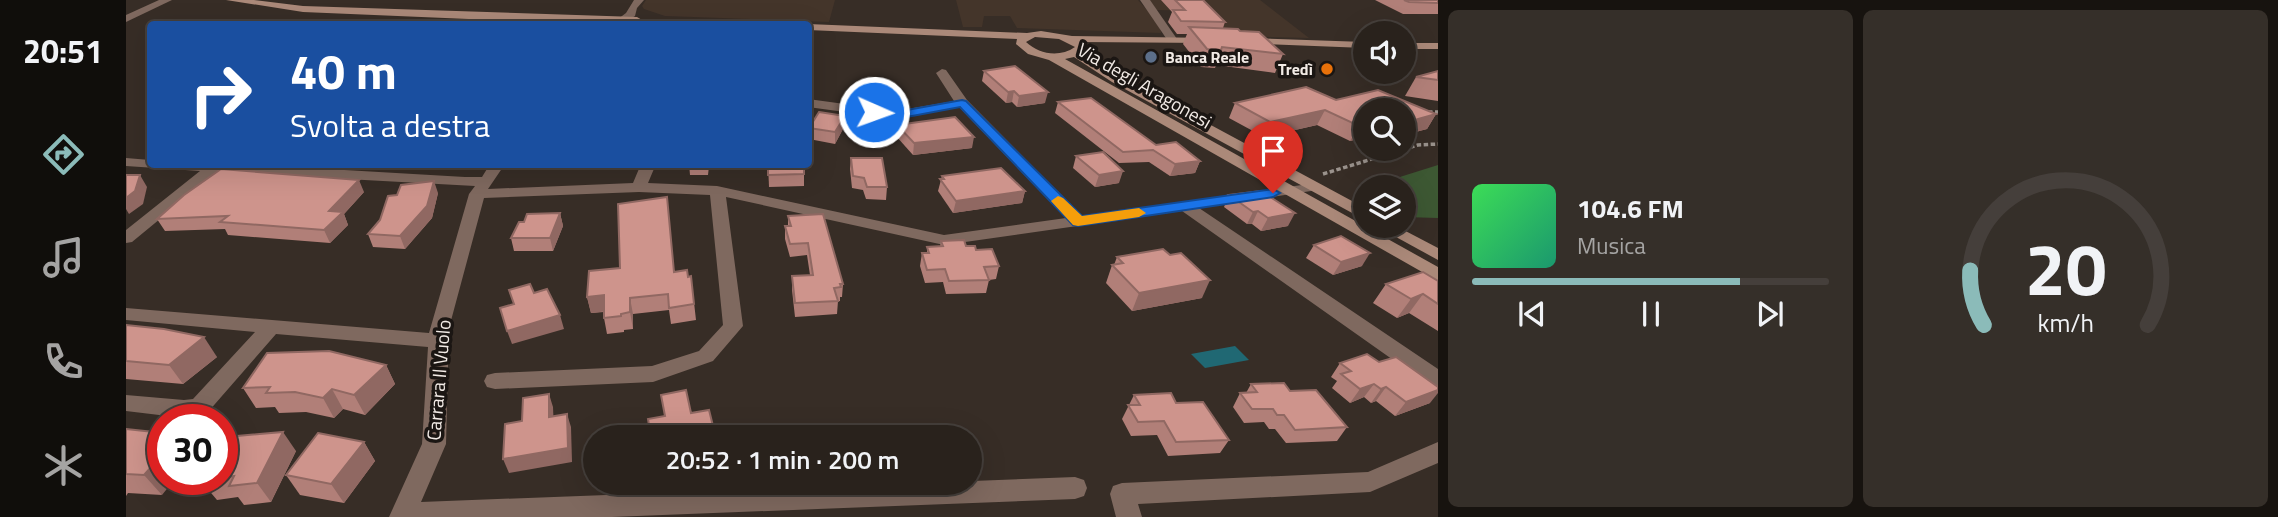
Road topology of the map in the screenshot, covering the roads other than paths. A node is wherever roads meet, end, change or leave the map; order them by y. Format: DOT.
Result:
graph roads {
  1 [pos="167,0"];
  2 [pos="231,0"];
  3 [pos="639,0"];
  4 [pos="1145,0"];
  5 [pos="126,19"];
  6 [pos="566,19"];
  7 [pos="575,21"];
  8 [pos="589,21"];
  9 [pos="630,21"];
  10 [pos="812,27"];
  11 [pos="1166,38"];
  12 [pos="1024,40"];
  13 [pos="1218,40"];
  14 [pos="1237,41"];
  15 [pos="1353,45"];
  16 [pos="1076,46"];
  17 [pos="1416,46"];
  18 [pos="1438,46"];
  19 [pos="1051,56"];
  20 [pos="942,73"];
  21 [pos="962,103"];
  22 [pos="812,104"];
  23 [pos="126,162"];
  24 [pos="147,164"];
  25 [pos="213,168"];
  26 [pos="647,168"];
  27 [pos="487,180"];
  28 [pos="1313,181"];
  29 [pos="639,187"];
  30 [pos="717,191"];
  31 [pos="1289,191"];
  32 [pos="1185,206"];
  33 [pos="1353,207"];
  34 [pos="1078,221"];
  35 [pos="126,238"];
  36 [pos="1406,238"];
  37 [pos="1438,255"];
  38 [pos="1438,275"];
  39 [pos="126,314"];
  40 [pos="271,327"];
  41 [pos="438,341"];
  42 [pos="1438,380"];
  43 [pos="495,381"];
  44 [pos="126,403"];
  45 [pos="1438,452"];
  46 [pos="1075,488"];
  47 [pos="403,516"];
  48 [pos="1129,517"];
  1 -- 5 [label="street"];
  2 -- 6 [label="main road"];
  3 -- 9 [label="street"];
  4 -- 11 [label="street"];
  6 -- 7 [label="main road"];
  6 -- 8 [label="main road"];
  10 -- 12 [label="main road"];
  11 -- 13 [label="main road"];
  11 -- 16 [label="main road"];
  12 -- 16 [label="main road"];
  12 -- 19 [label="main road, Via degli Aragonesi"];
  14 -- 15 [label="main road"];
  16 -- 19 [label="main road"];
  16 -- 28 [label="main road, Via degli Aragonesi"];
  17 -- 18 [label="main road"];
  19 -- 31 [label="main road, Via degli Aragonesi"];
  20 -- 21 [label="street"];
  21 -- 22 [label="street"];
  21 -- 34 [label="street"];
  23 -- 24 [label="street"];
  25 -- 27 [label="street"];
  25 -- 35 [label="street"];
  26 -- 29 [label="street"];
  27 -- 29 [label="street"];
  27 -- 41 [label="street, Carrara Il Vuolo"];
  28 -- 31 [label="street"];
  28 -- 33 [label="main road, Via degli Aragonesi"];
  29 -- 30 [label="street"];
  30 -- 34 [label="street"];
  30 -- 43 [label="street"];
  31 -- 32 [label="street"];
  31 -- 38 [label="main road, Via degli Aragonesi"];
  32 -- 34 [label="street"];
  32 -- 42 [label="street"];
  36 -- 37 [label="main road"];
  39 -- 40 [label="street"];
  40 -- 41 [label="street"];
  40 -- 44 [label="street"];
  41 -- 47 [label="street, Carrara Il Vuolo"];
  45 -- 48 [label="street"];
  46 -- 47 [label="street"];
}
